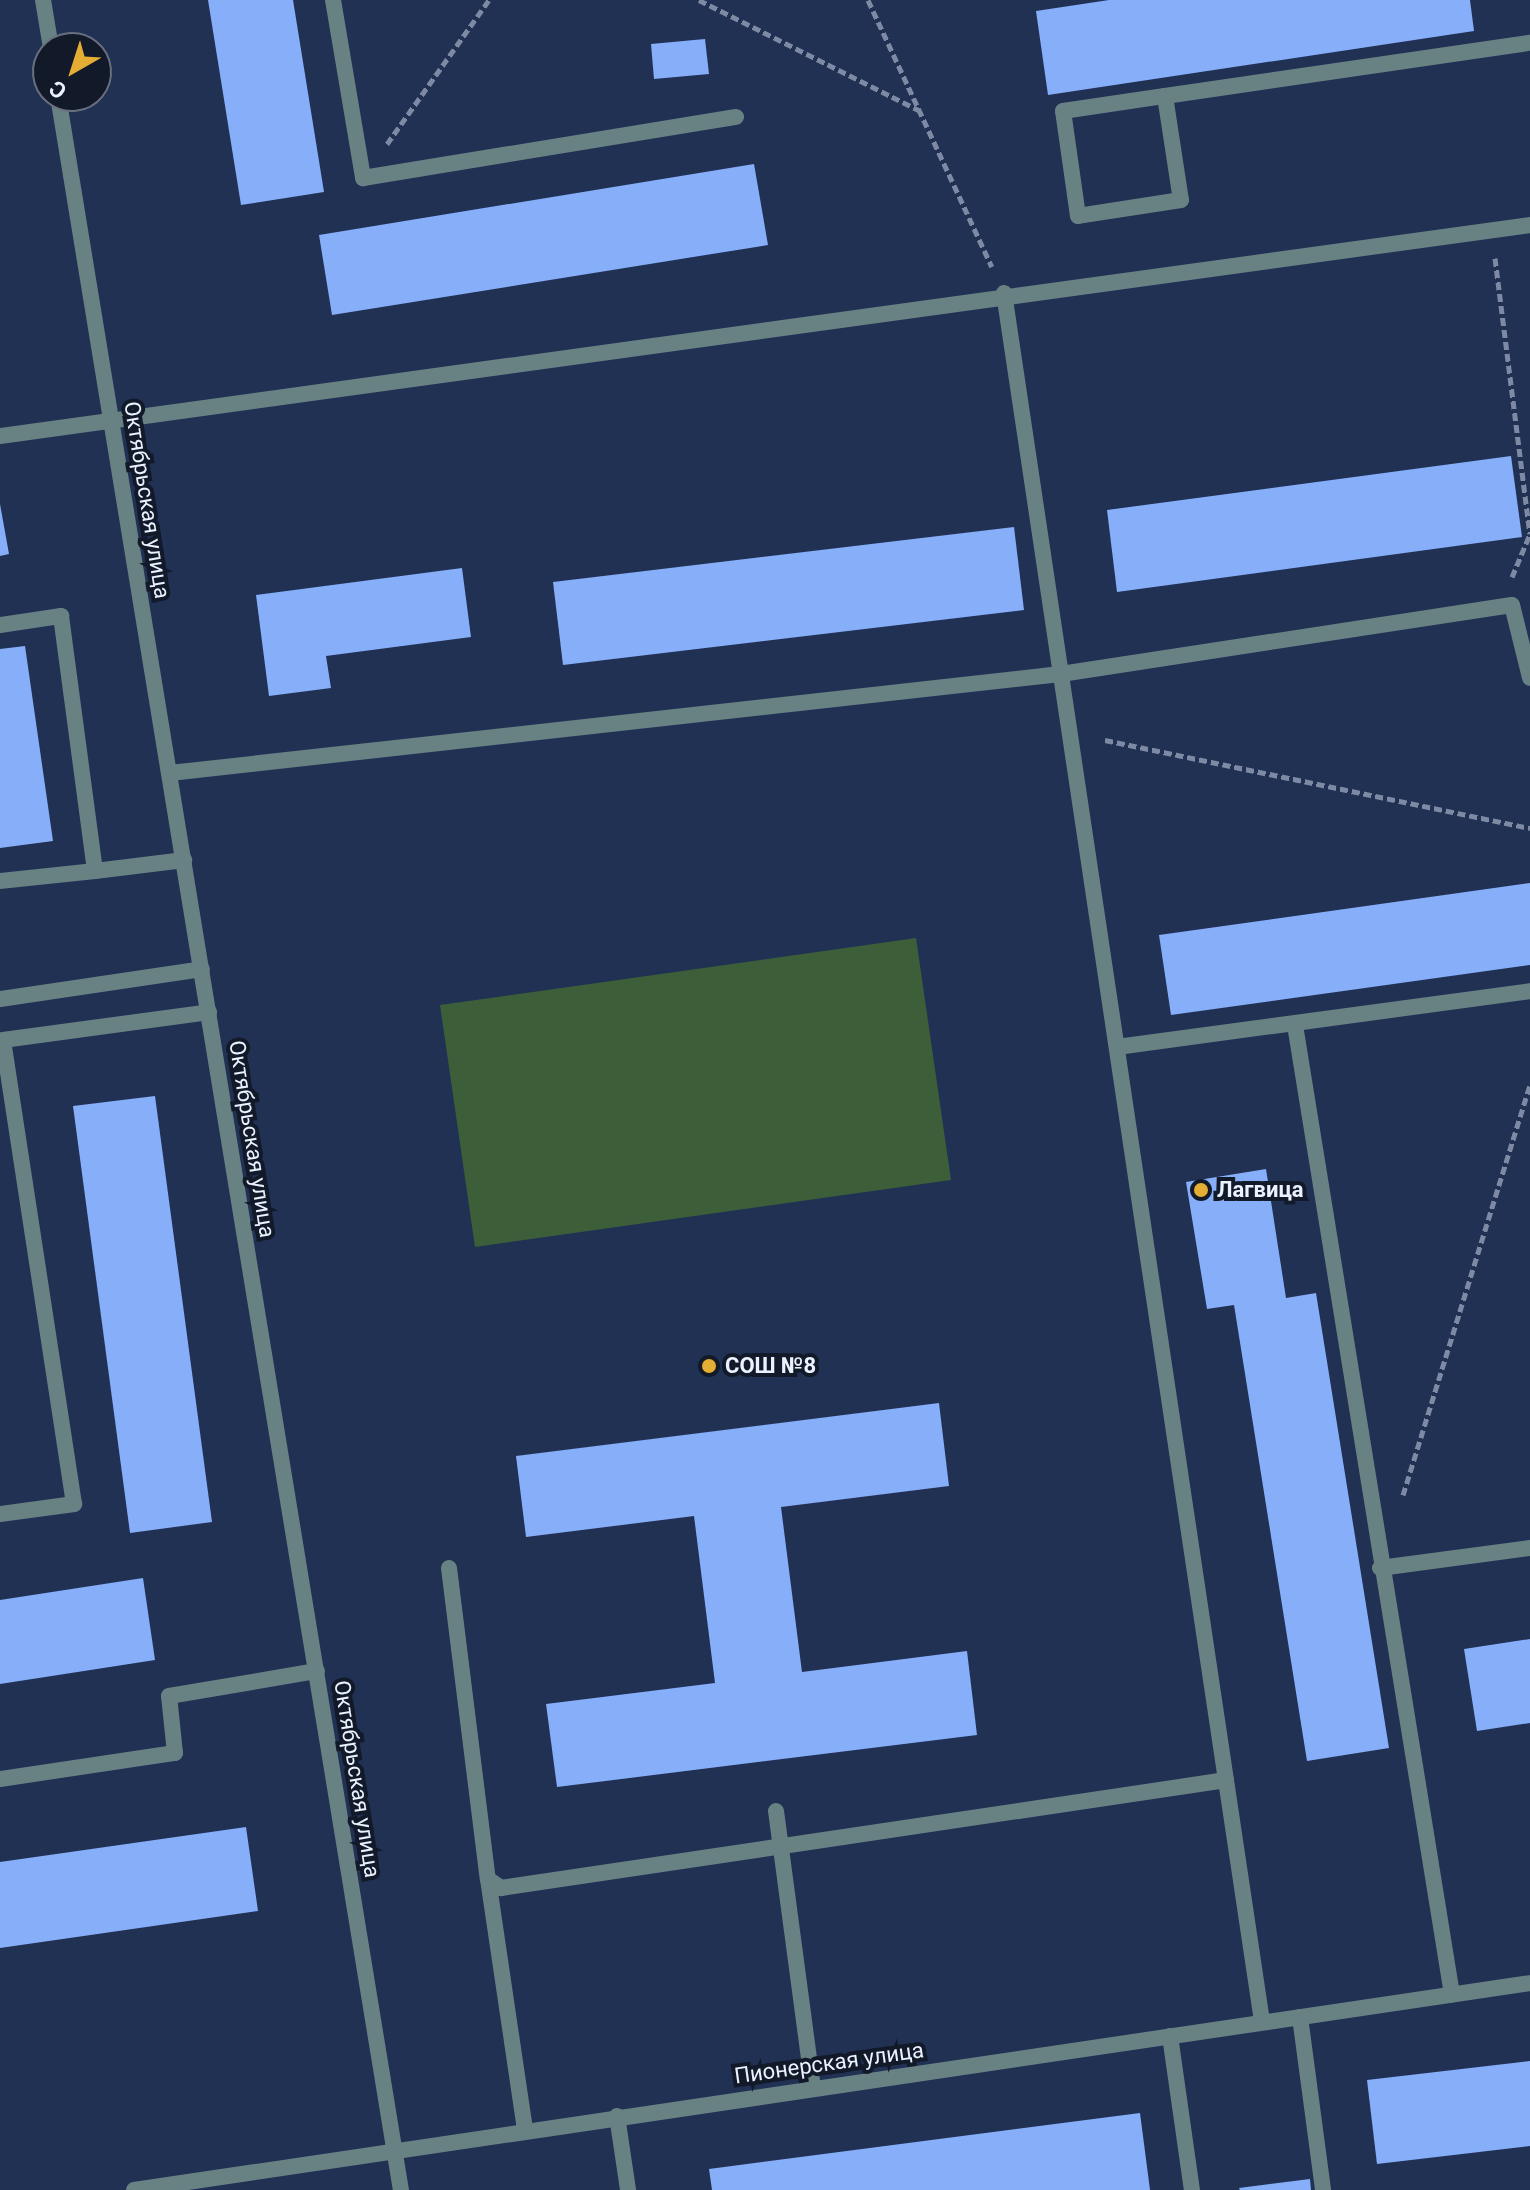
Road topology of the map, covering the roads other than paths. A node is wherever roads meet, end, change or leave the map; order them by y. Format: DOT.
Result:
graph roads {
  1 [pos="43,0"];
  2 [pos="333,0"];
  3 [pos="48,32"];
  4 [pos="1530,43"];
  5 [pos="1165,96"];
  6 [pos="61,112"];
  7 [pos="736,117"];
  8 [pos="1530,225"];
  9 [pos="1004,293"];
  10 [pos="112,421"];
  11 [pos="0,436"];
  12 [pos="0,625"];
  13 [pos="1061,674"];
  14 [pos="1530,678"];
  15 [pos="170,773"];
  16 [pos="184,860"];
  17 [pos="95,871"];
  18 [pos="0,881"];
  19 [pos="202,969"];
  20 [pos="1530,991"];
  21 [pos="0,999"];
  22 [pos="209,1012"];
  23 [pos="1295,1025"];
  24 [pos="1117,1047"];
  25 [pos="0,1514"];
  26 [pos="1530,1548"];
  27 [pos="449,1568"];
  28 [pos="1380,1568"];
  29 [pos="317,1671"];
  30 [pos="0,1779"];
  31 [pos="1226,1780"];
  32 [pos="776,1811"];
  33 [pos="780,1847"];
  34 [pos="488,1879"];
  35 [pos="1530,1983"];
  36 [pos="1452,1994"];
  37 [pos="1300,2017"];
  38 [pos="1262,2022"];
  39 [pos="1170,2036"];
  40 [pos="813,2088"];
  41 [pos="617,2116"];
  42 [pos="525,2131"];
  43 [pos="396,2151"];
  44 [pos="134,2190"];
  45 [pos="401,2190"];
  46 [pos="628,2190"];
  47 [pos="1192,2190"];
  48 [pos="1323,2190"];
  1 -- 3 [label="street"];
  2 -- 7 [label="street"];
  4 -- 5 [label="street"];
  5 -- 5 [label="street"];
  6 -- 10 [label="street, Октябрьская улица"];
  8 -- 9 [label="street"];
  9 -- 10 [label="street"];
  9 -- 13 [label="street"];
  10 -- 11 [label="street"];
  10 -- 15 [label="street, Октябрьская улица"];
  12 -- 17 [label="street"];
  13 -- 14 [label="street"];
  13 -- 15 [label="street"];
  13 -- 24 [label="street"];
  15 -- 16 [label="street, Октябрьская улица"];
  16 -- 17 [label="street"];
  16 -- 19 [label="street, Октябрьская улица"];
  17 -- 18 [label="street"];
  19 -- 21 [label="street"];
  19 -- 22 [label="street, Октябрьская улица"];
  20 -- 23 [label="street"];
  22 -- 25 [label="street"];
  22 -- 29 [label="street, Октябрьская улица"];
  23 -- 24 [label="street"];
  23 -- 28 [label="street"];
  24 -- 31 [label="street"];
  26 -- 28 [label="street"];
  27 -- 34 [label="street"];
  28 -- 36 [label="street"];
  29 -- 30 [label="street"];
  29 -- 43 [label="street, Октябрьская улица"];
  31 -- 33 [label="street"];
  31 -- 38 [label="street"];
  32 -- 33 [label="street"];
  33 -- 34 [label="street"];
  33 -- 40 [label="street"];
  34 -- 42 [label="street"];
  35 -- 36 [label="street, Пионерская улица"];
  36 -- 37 [label="street, Пионерская улица"];
  37 -- 38 [label="street, Пионерская улица"];
  37 -- 48 [label="street"];
  38 -- 39 [label="street, Пионерская улица"];
  39 -- 40 [label="street, Пионерская улица"];
  39 -- 47 [label="street"];
  40 -- 41 [label="street, Пионерская улица"];
  41 -- 42 [label="street, Пионерская улица"];
  41 -- 46 [label="street"];
  42 -- 43 [label="street, Пионерская улица"];
  43 -- 44 [label="street, Пионерская улица"];
  43 -- 45 [label="street, Октябрьская улица"];
}
